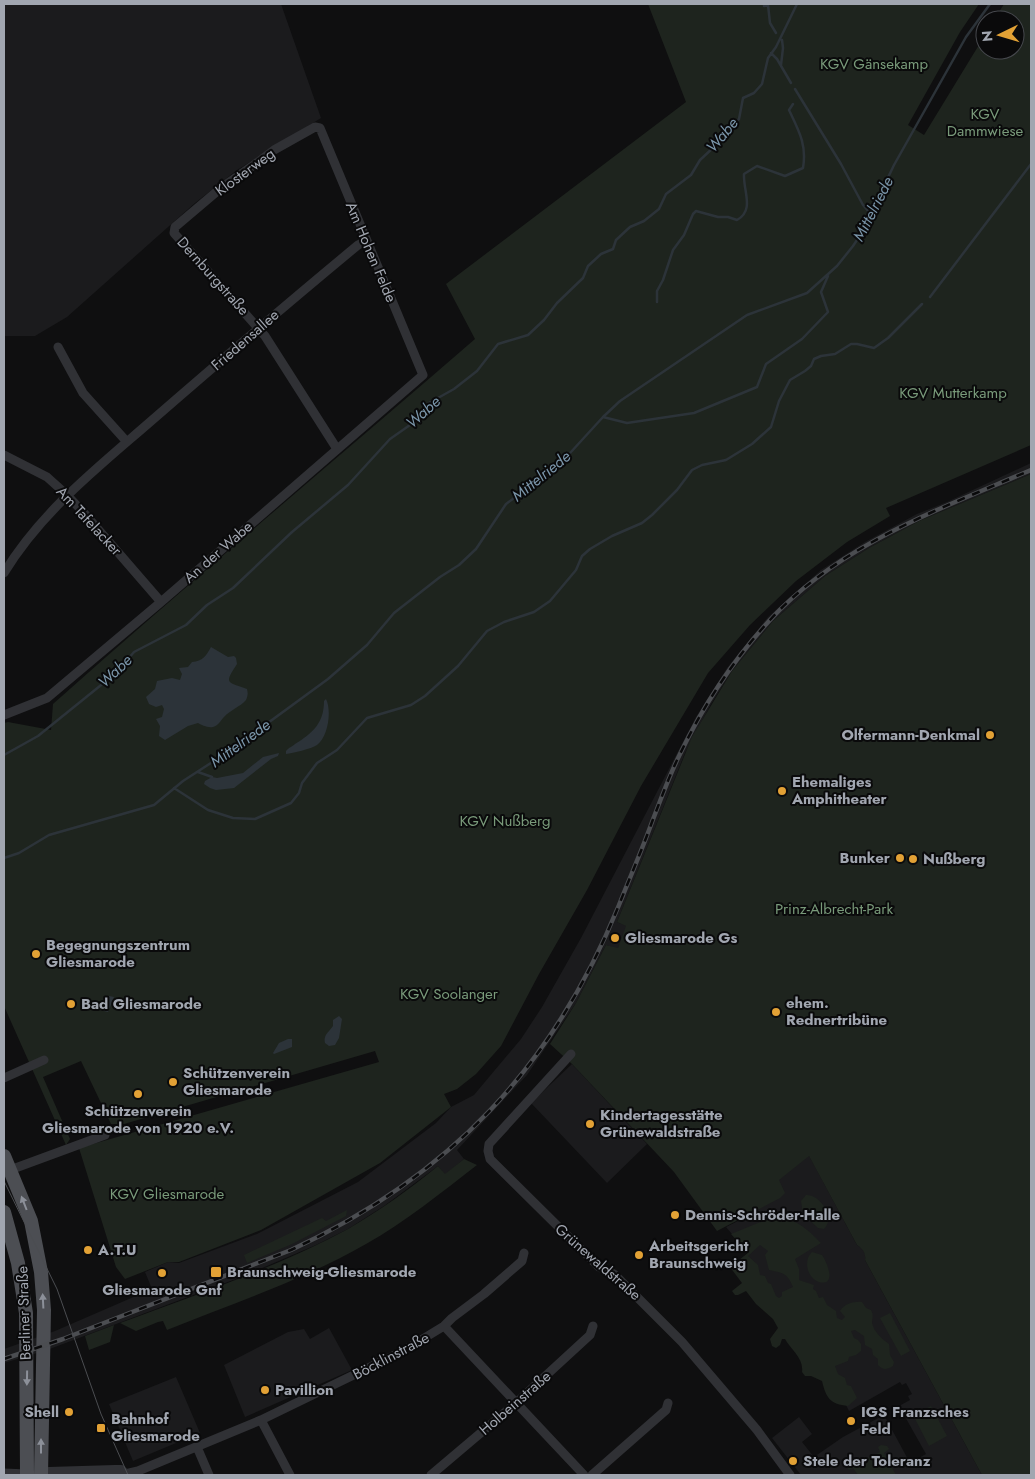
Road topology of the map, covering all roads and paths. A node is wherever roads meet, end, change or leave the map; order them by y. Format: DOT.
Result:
graph roads {
  1 [pos="320,128"];
  2 [pos="175,228"];
  3 [pos="366,241"];
  4 [pos="258,328"];
  5 [pos="58,347"];
  6 [pos="424,375"];
  7 [pos="127,442"];
  8 [pos="338,449"];
  9 [pos="4,455"];
  10 [pos="67,495"];
  11 [pos="4,573"];
  12 [pos="161,602"];
  13 [pos="4,715"];
  14 [pos="571,1054"];
  15 [pos="44,1060"];
  16 [pos="4,1078"];
  17 [pos="105,1135"];
  18 [pos="4,1156"];
  19 [pos="10,1170"];
  20 [pos="4,1212"];
  21 [pos="524,1253"];
  22 [pos="444,1326"];
  23 [pos="593,1326"];
  24 [pos="516,1403"];
  25 [pos="668,1403"];
  26 [pos="261,1420"];
  27 [pos="197,1447"];
  28 [pos="4,1473"];
  29 [pos="34,1475"];
  30 [pos="125,1475"];
  31 [pos="210,1475"];
  32 [pos="290,1475"];
  33 [pos="431,1475"];
  34 [pos="584,1475"];
  35 [pos="592,1475"];
  36 [pos="790,1475"];
  1 -- 2 [label="street, Klosterweg"];
  1 -- 3 [label="street, Am Hohen Felde"];
  2 -- 4 [label="street, Dernburgstraße"];
  3 -- 4 [label="street, Friedensallee"];
  3 -- 6 [label="street, Am Hohen Felde"];
  4 -- 7 [label="street, Friedensallee"];
  4 -- 8 [label="street, Dernburgstraße"];
  5 -- 7 [label="street"];
  6 -- 8 [label="street, An der Wabe"];
  7 -- 10 [label="street, Friedensallee"];
  8 -- 12 [label="street, An der Wabe"];
  9 -- 10 [label="street, Am Tafelacker"];
  10 -- 11 [label="street, Friedensallee"];
  10 -- 12 [label="street, Am Tafelacker"];
  12 -- 13 [label="street, An der Wabe"];
  14 -- 36 [label="street, Grünewaldstraße"];
  15 -- 16 [label="street"];
  17 -- 19 [label="street"];
  18 -- 19 [label="main road, Berliner Straße"];
  29 -- 19 [label="main road, Berliner Straße, one-way"];
  20 -- 29 [label="main road, Berliner Straße, one-way"];
  21 -- 22 [label="street, Böcklinstraße"];
  22 -- 24 [label="street"];
  22 -- 26 [label="street, Böcklinstraße"];
  23 -- 24 [label="street, Holbeinstraße"];
  24 -- 33 [label="street, Holbeinstraße"];
  24 -- 34 [label="street"];
  25 -- 35 [label="street"];
  26 -- 27 [label="street, Böcklinstraße"];
  26 -- 32 [label="street"];
  27 -- 30 [label="street, Böcklinstraße"];
  27 -- 31 [label="street"];
  28 -- 29 [label="street"];
  29 -- 30 [label="street"];
}
